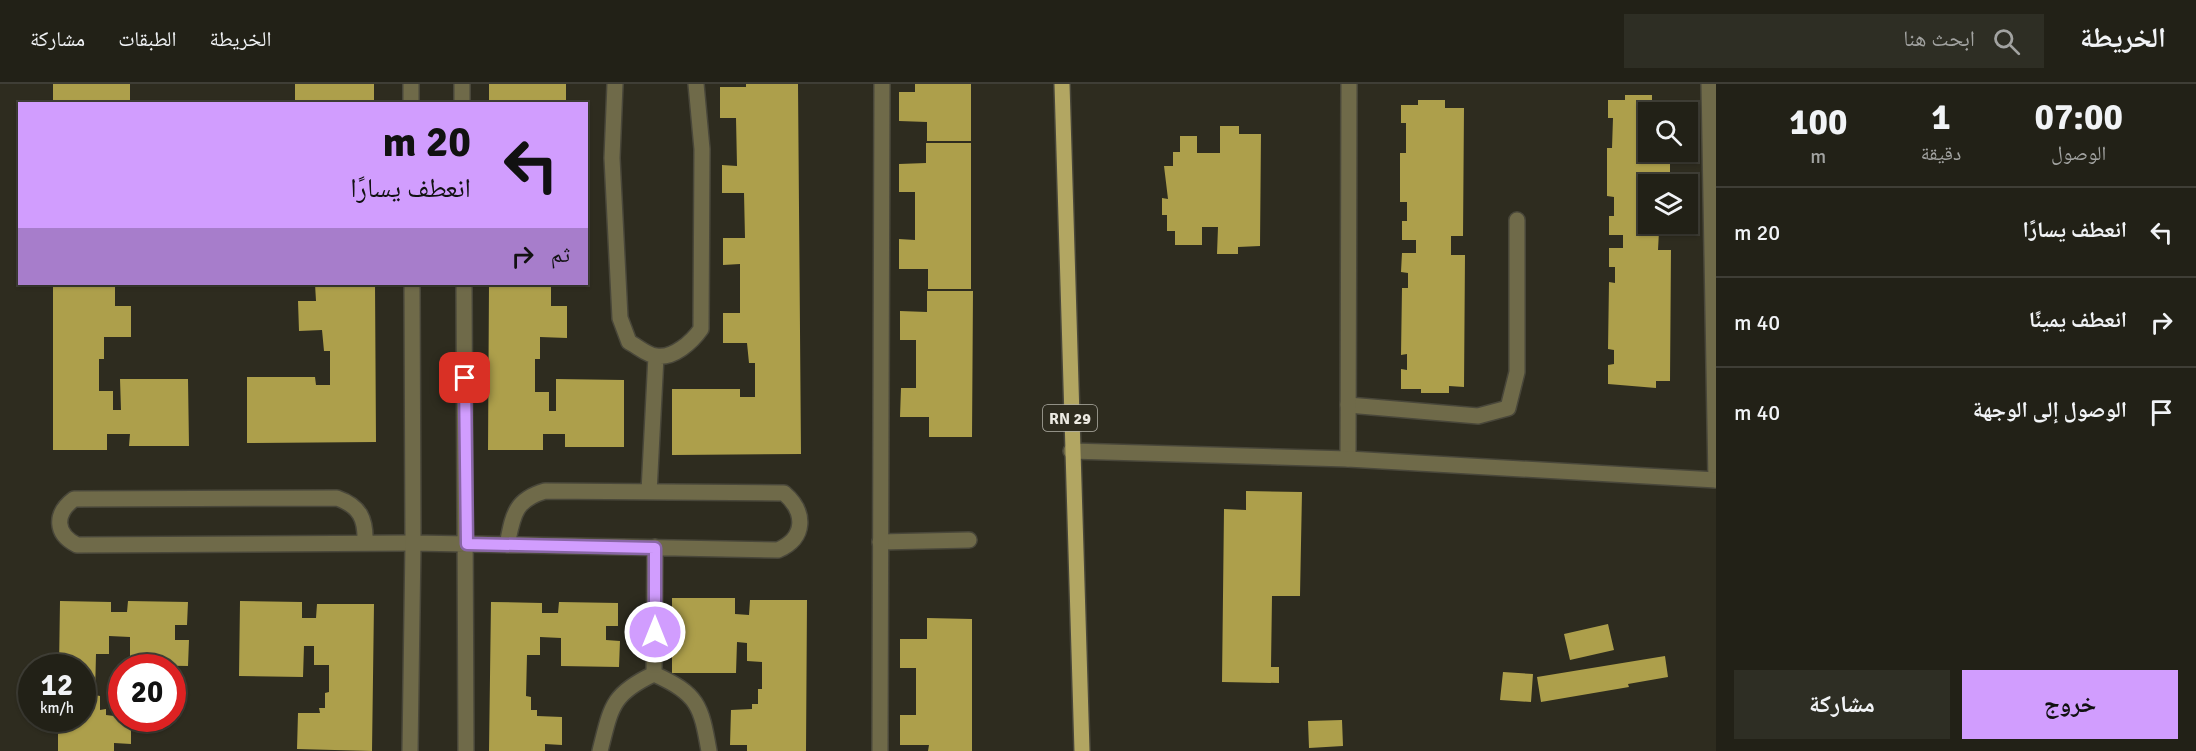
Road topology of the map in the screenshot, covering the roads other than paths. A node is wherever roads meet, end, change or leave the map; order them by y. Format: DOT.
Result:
graph roads {
  1 [pos="411,84"];
  2 [pos="462,84"];
  3 [pos="615,84"];
  4 [pos="696,84"];
  5 [pos="882,84"];
  6 [pos="1062,84"];
  7 [pos="1349,84"];
  8 [pos="1709,84"];
  9 [pos="411,102"];
  10 [pos="462,102"];
  11 [pos="1517,220"];
  12 [pos="412,285"];
  13 [pos="464,285"];
  14 [pos="656,356"];
  15 [pos="1348,405"];
  16 [pos="1715,422"];
  17 [pos="1071,451"];
  18 [pos="1348,459"];
  19 [pos="1716,480"];
  20 [pos="649,492"];
  21 [pos="969,540"];
  22 [pos="880,542"];
  23 [pos="365,543"];
  24 [pos="413,543"];
  25 [pos="467,544"];
  26 [pos="507,545"];
  27 [pos="655,548"];
  28 [pos="654,674"];
  29 [pos="410,751"];
  30 [pos="466,751"];
  31 [pos="600,751"];
  32 [pos="709,751"];
  33 [pos="880,751"];
  34 [pos="1082,751"];
  1 -- 9 [label="street"];
  2 -- 10 [label="street"];
  3 -- 14 [label="street"];
  4 -- 14 [label="street"];
  5 -- 22 [label="street"];
  6 -- 17 [label="main road, RN 29"];
  7 -- 15 [label="street"];
  8 -- 16 [label="street"];
  11 -- 15 [label="street"];
  12 -- 24 [label="street"];
  13 -- 25 [label="street"];
  14 -- 20 [label="street"];
  15 -- 18 [label="street"];
  16 -- 19 [label="street"];
  17 -- 18 [label="street"];
  17 -- 34 [label="main road, RN 29"];
  18 -- 19 [label="street"];
  20 -- 26 [label="street"];
  20 -- 27 [label="street"];
  21 -- 22 [label="street"];
  22 -- 33 [label="street"];
  23 -- 23 [label="street"];
  23 -- 24 [label="street"];
  24 -- 25 [label="street"];
  24 -- 29 [label="street"];
  25 -- 26 [label="street"];
  25 -- 30 [label="street"];
  26 -- 27 [label="street"];
  27 -- 28 [label="street"];
  28 -- 31 [label="street"];
  28 -- 32 [label="street"];
}
